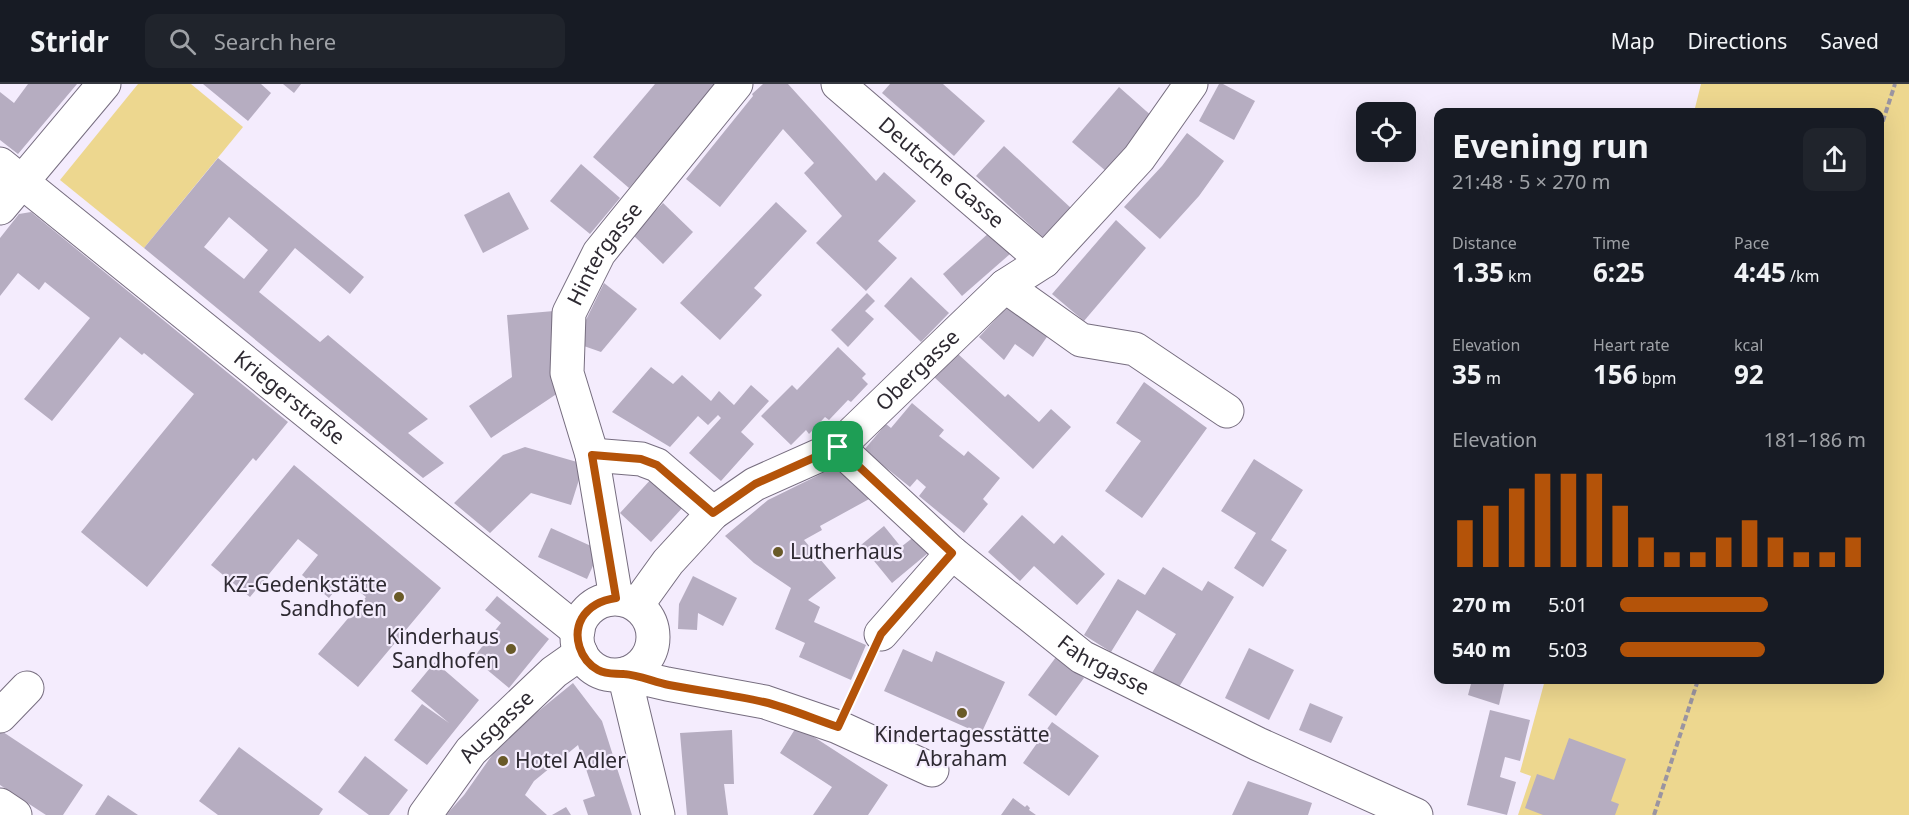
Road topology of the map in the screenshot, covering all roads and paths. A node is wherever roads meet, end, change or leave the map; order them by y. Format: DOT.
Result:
graph roads {
  1 [pos="104,84"];
  2 [pos="736,84"];
  3 [pos="838,84"];
  4 [pos="1191,84"];
  5 [pos="1895,84"];
  6 [pos="1884,118"];
  7 [pos="11,173"];
  8 [pos="0,208"];
  9 [pos="1044,261"];
  10 [pos="1005,286"];
  11 [pos="1227,411"];
  12 [pos="838,447"];
  13 [pos="592,455"];
  14 [pos="713,513"];
  15 [pos="952,553"];
  16 [pos="627,602"];
  17 [pos="881,634"];
  18 [pos="580,642"];
  19 [pos="624,674"];
  20 [pos="1697,684"];
  21 [pos="27,687"];
  22 [pos="0,716"];
  23 [pos="838,727"];
  24 [pos="932,770"];
  25 [pos="0,805"];
  26 [pos="15,815"];
  27 [pos="425,815"];
  28 [pos="658,815"];
  29 [pos="1416,815"];
  30 [pos="1654,815"];
  1 -- 7 [label="street"];
  2 -- 13 [label="street, Hintergasse"];
  3 -- 9 [label="street, Deutsche Gasse"];
  4 -- 9 [label="street, Obergasse"];
  5 -- 6 [label="path"];
  7 -- 8 [label="street"];
  7 -- 18 [label="street, Kriegerstraße"];
  9 -- 10 [label="street, Obergasse"];
  10 -- 11 [label="street"];
  10 -- 12 [label="street, Obergasse"];
  12 -- 14 [label="street, Obergasse"];
  12 -- 15 [label="street, Fahrgasse"];
  13 -- 14 [label="street"];
  13 -- 16 [label="street, Hintergasse"];
  14 -- 16 [label="street, Obergasse"];
  15 -- 17 [label="street"];
  15 -- 29 [label="street, Fahrgasse"];
  16 -- 18 [label="street"];
  16 -- 19 [label="street"];
  17 -- 23 [label="path"];
  18 -- 19 [label="street"];
  18 -- 27 [label="street, Ausgasse"];
  19 -- 23 [label="street"];
  19 -- 28 [label="street"];
  20 -- 30 [label="path"];
  21 -- 22 [label="street"];
  23 -- 24 [label="street"];
  25 -- 26 [label="street"];
}
